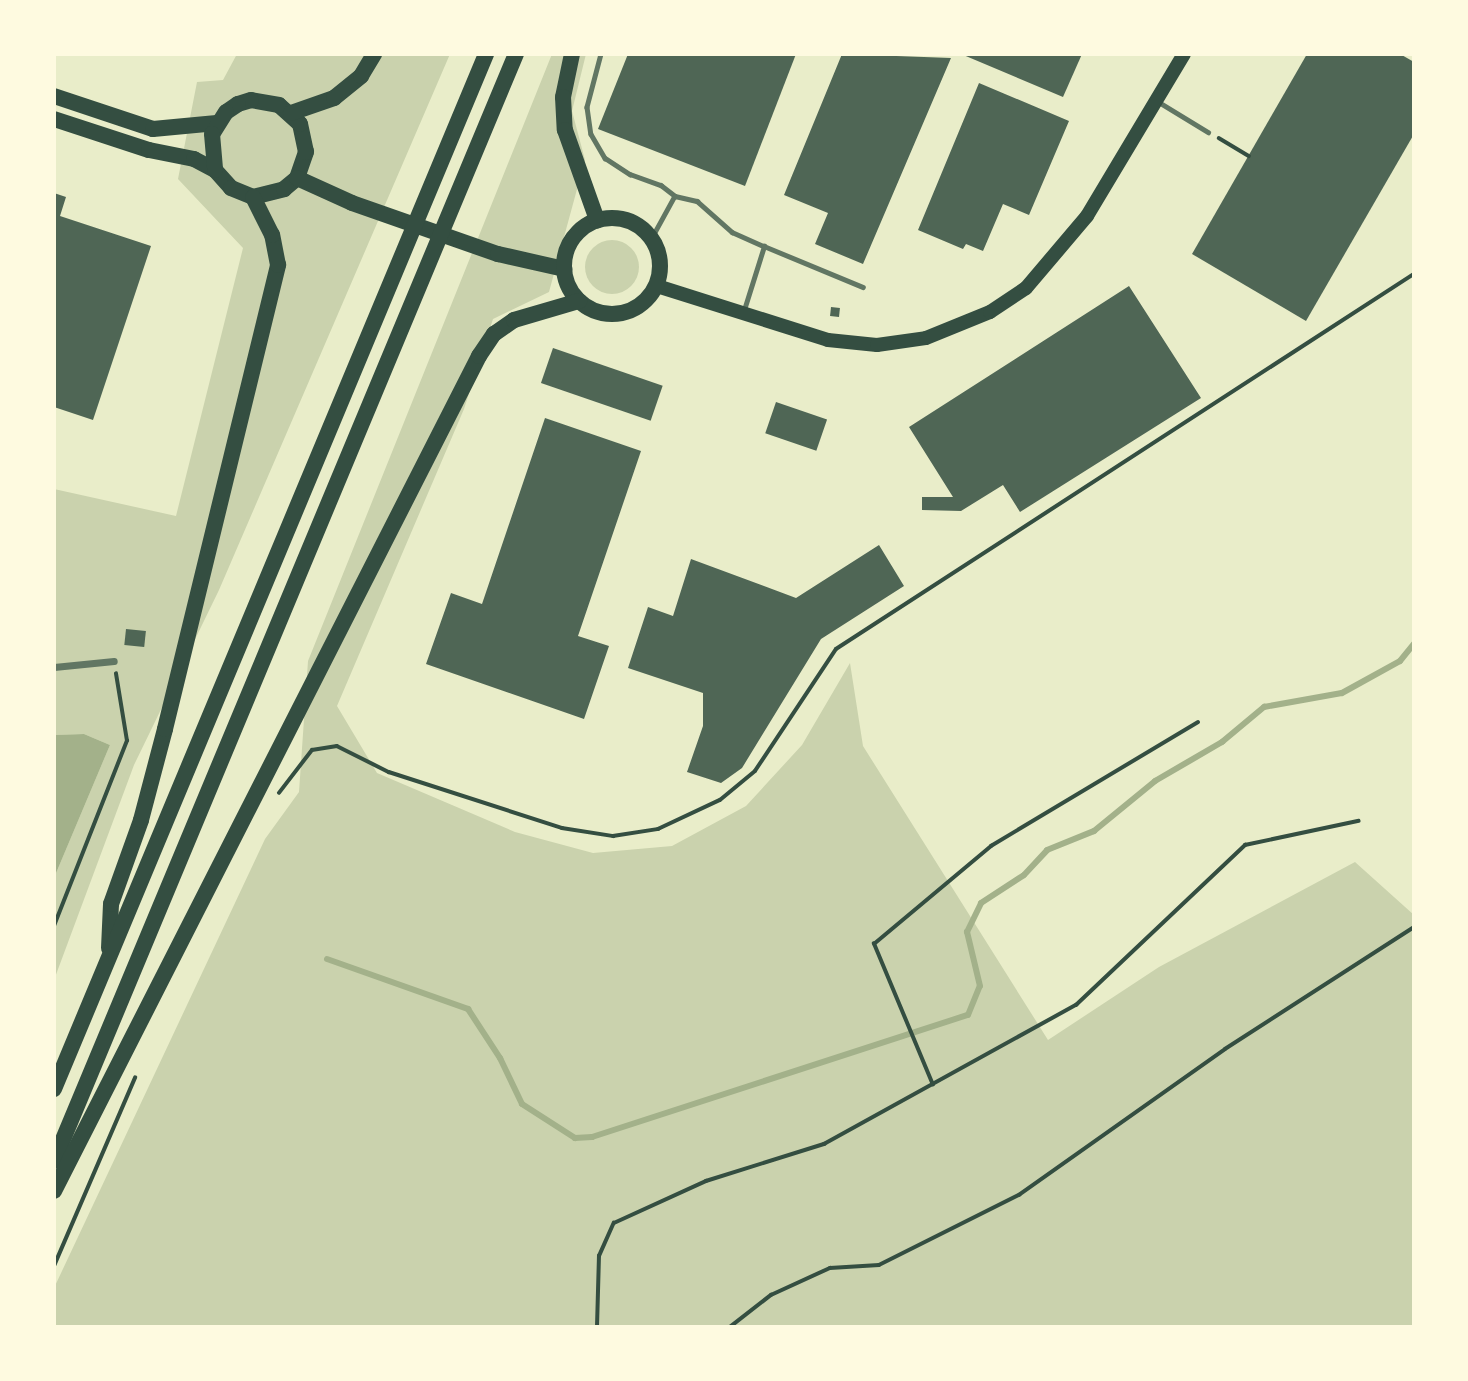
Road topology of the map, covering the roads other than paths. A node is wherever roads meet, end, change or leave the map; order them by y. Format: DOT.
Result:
graph roads {
  1 [pos="374,54"];
  2 [pos="486,54"];
  3 [pos="516,54"];
  4 [pos="572,54"];
  5 [pos="601,54"];
  6 [pos="1184,54"];
  7 [pos="54,96"];
  8 [pos="1156,101"];
  9 [pos="291,113"];
  10 [pos="54,119"];
  11 [pos="217,123"];
  12 [pos="1209,132"];
  13 [pos="215,170"];
  14 [pos="297,178"];
  15 [pos="676,196"];
  16 [pos="253,197"];
  17 [pos="597,220"];
  18 [pos="652,238"];
  19 [pos="764,246"];
  20 [pos="564,269"];
  21 [pos="657,286"];
  22 [pos="863,287"];
  23 [pos="579,301"];
  24 [pos="744,311"];
  25 [pos="114,662"];
  26 [pos="54,667"];
  27 [pos="108,959"];
  28 [pos="54,1088"];
  29 [pos="54,1161"];
  30 [pos="54,1191"];
  1 -- 9 [label="main road"];
  2 -- 27 [label="main road"];
  3 -- 29 [label="main road"];
  4 -- 17 [label="main road"];
  5 -- 15 [label="lane"];
  6 -- 8 [label="main road"];
  7 -- 11 [label="main road"];
  8 -- 12 [label="lane"];
  8 -- 24 [label="main road"];
  9 -- 11 [label="main road"];
  9 -- 14 [label="main road"];
  10 -- 13 [label="main road"];
  11 -- 13 [label="main road"];
  13 -- 16 [label="main road"];
  14 -- 16 [label="main road"];
  14 -- 20 [label="main road"];
  15 -- 18 [label="lane"];
  15 -- 19 [label="lane"];
  16 -- 27 [label="main road"];
  17 -- 18 [label="main road"];
  17 -- 20 [label="main road"];
  18 -- 21 [label="main road"];
  19 -- 22 [label="lane"];
  19 -- 24 [label="lane"];
  20 -- 23 [label="main road"];
  21 -- 23 [label="main road"];
  21 -- 24 [label="main road"];
  23 -- 30 [label="main road"];
  25 -- 26 [label="street"];
  27 -- 28 [label="main road"];
}
